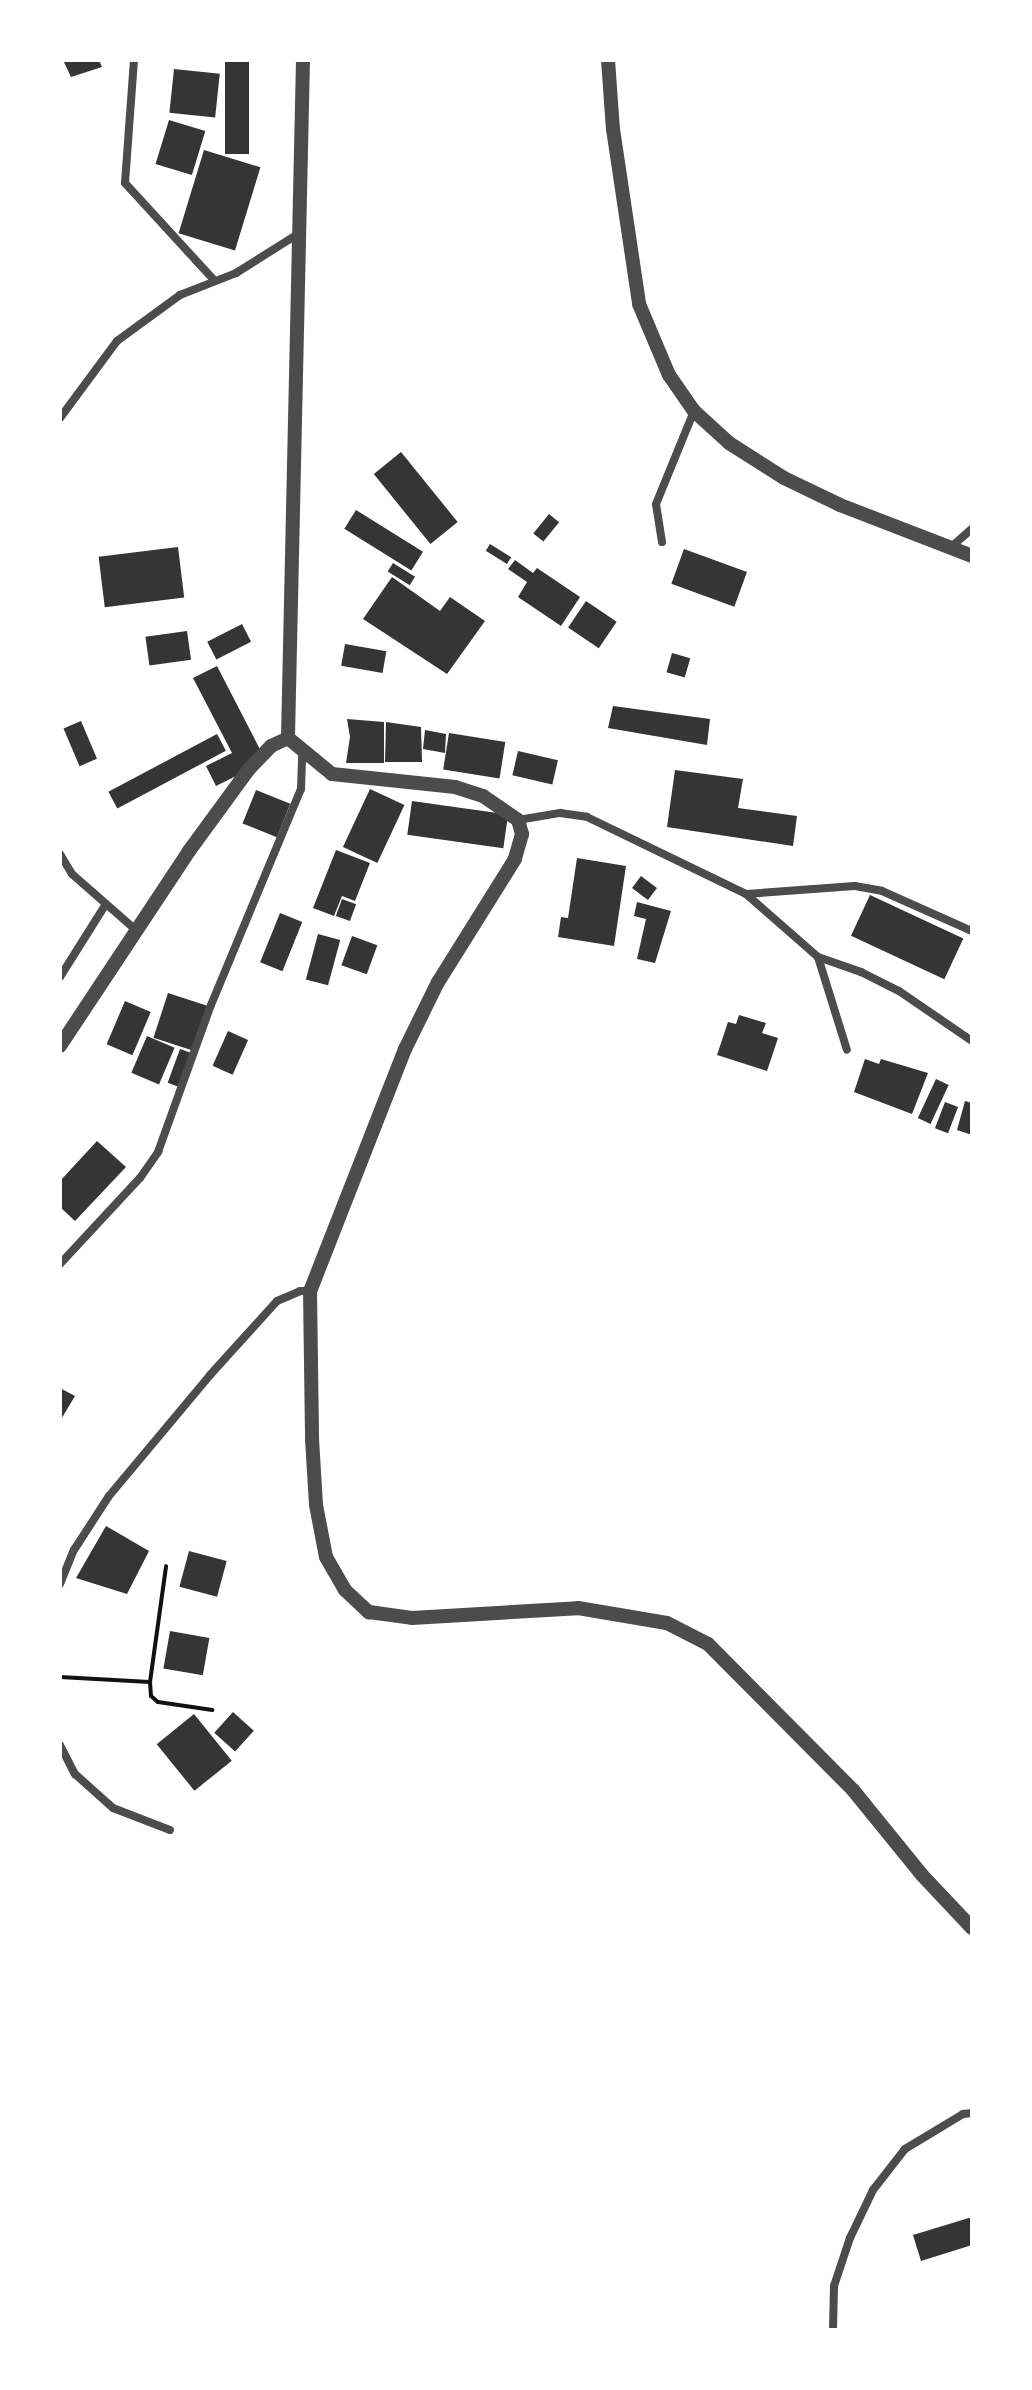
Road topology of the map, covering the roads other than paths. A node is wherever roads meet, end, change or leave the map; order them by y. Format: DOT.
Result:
graph roads {
  1 [pos="134,60"];
  2 [pos="303,60"];
  3 [pos="608,60"];
  4 [pos="300,234"];
  5 [pos="214,280"];
  6 [pos="694,411"];
  7 [pos="60,418"];
  8 [pos="972,529"];
  9 [pos="662,542"];
  10 [pos="951,547"];
  11 [pos="972,556"];
  12 [pos="288,738"];
  13 [pos="302,752"];
  14 [pos="518,820"];
  15 [pos="60,854"];
  16 [pos="746,894"];
  17 [pos="106,904"];
  18 [pos="137,931"];
  19 [pos="972,931"];
  20 [pos="818,957"];
  21 [pos="60,977"];
  22 [pos="972,1041"];
  23 [pos="60,1046"];
  24 [pos="847,1050"];
  25 [pos="60,1264"];
  26 [pos="310,1291"];
  27 [pos="60,1584"];
  28 [pos="60,1745"];
  29 [pos="170,1830"];
  30 [pos="972,1928"];
  31 [pos="972,2113"];
  32 [pos="833,2330"];
  1 -- 5 [label="street"];
  2 -- 4 [label="street"];
  3 -- 6 [label="street"];
  4 -- 5 [label="street"];
  4 -- 12 [label="street"];
  5 -- 7 [label="street"];
  6 -- 9 [label="street"];
  6 -- 10 [label="street"];
  8 -- 10 [label="street"];
  10 -- 11 [label="street"];
  12 -- 13 [label="street"];
  12 -- 18 [label="street"];
  13 -- 14 [label="street"];
  13 -- 25 [label="street"];
  14 -- 16 [label="street"];
  14 -- 26 [label="street"];
  15 -- 17 [label="street"];
  16 -- 19 [label="street"];
  16 -- 20 [label="street"];
  17 -- 18 [label="street"];
  17 -- 21 [label="street"];
  18 -- 23 [label="street"];
  20 -- 22 [label="street"];
  20 -- 24 [label="street"];
  26 -- 27 [label="street"];
  26 -- 30 [label="street"];
  28 -- 29 [label="street"];
  31 -- 32 [label="street"];
}
